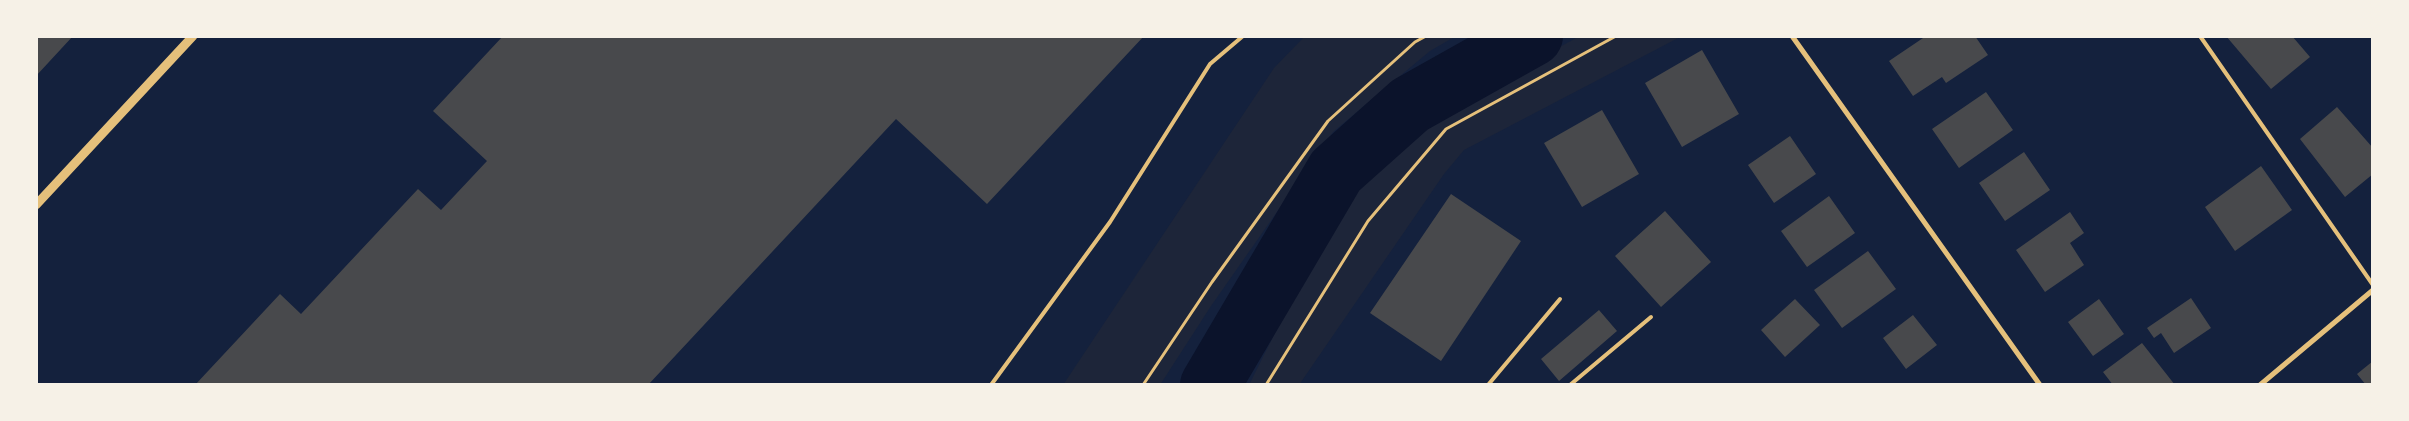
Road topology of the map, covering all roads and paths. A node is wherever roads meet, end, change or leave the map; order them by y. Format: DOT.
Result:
graph roads {
  1 [pos="193,36"];
  2 [pos="1243,36"];
  3 [pos="1426,36"];
  4 [pos="1616,36"];
  5 [pos="1792,36"];
  6 [pos="2200,36"];
  7 [pos="36,205"];
  8 [pos="2373,286"];
  9 [pos="2373,290"];
  10 [pos="1560,299"];
  11 [pos="1651,317"];
  12 [pos="991,385"];
  13 [pos="1143,385"];
  14 [pos="1266,385"];
  15 [pos="1488,385"];
  16 [pos="1570,385"];
  17 [pos="2040,385"];
  18 [pos="2260,385"];
  1 -- 7 [label="street"];
  2 -- 12 [label="lane"];
  3 -- 13 [label="path"];
  4 -- 14 [label="path"];
  5 -- 17 [label="street"];
  6 -- 8 [label="lane"];
  9 -- 18 [label="street"];
  10 -- 15 [label="lane"];
  11 -- 16 [label="lane"];
}
